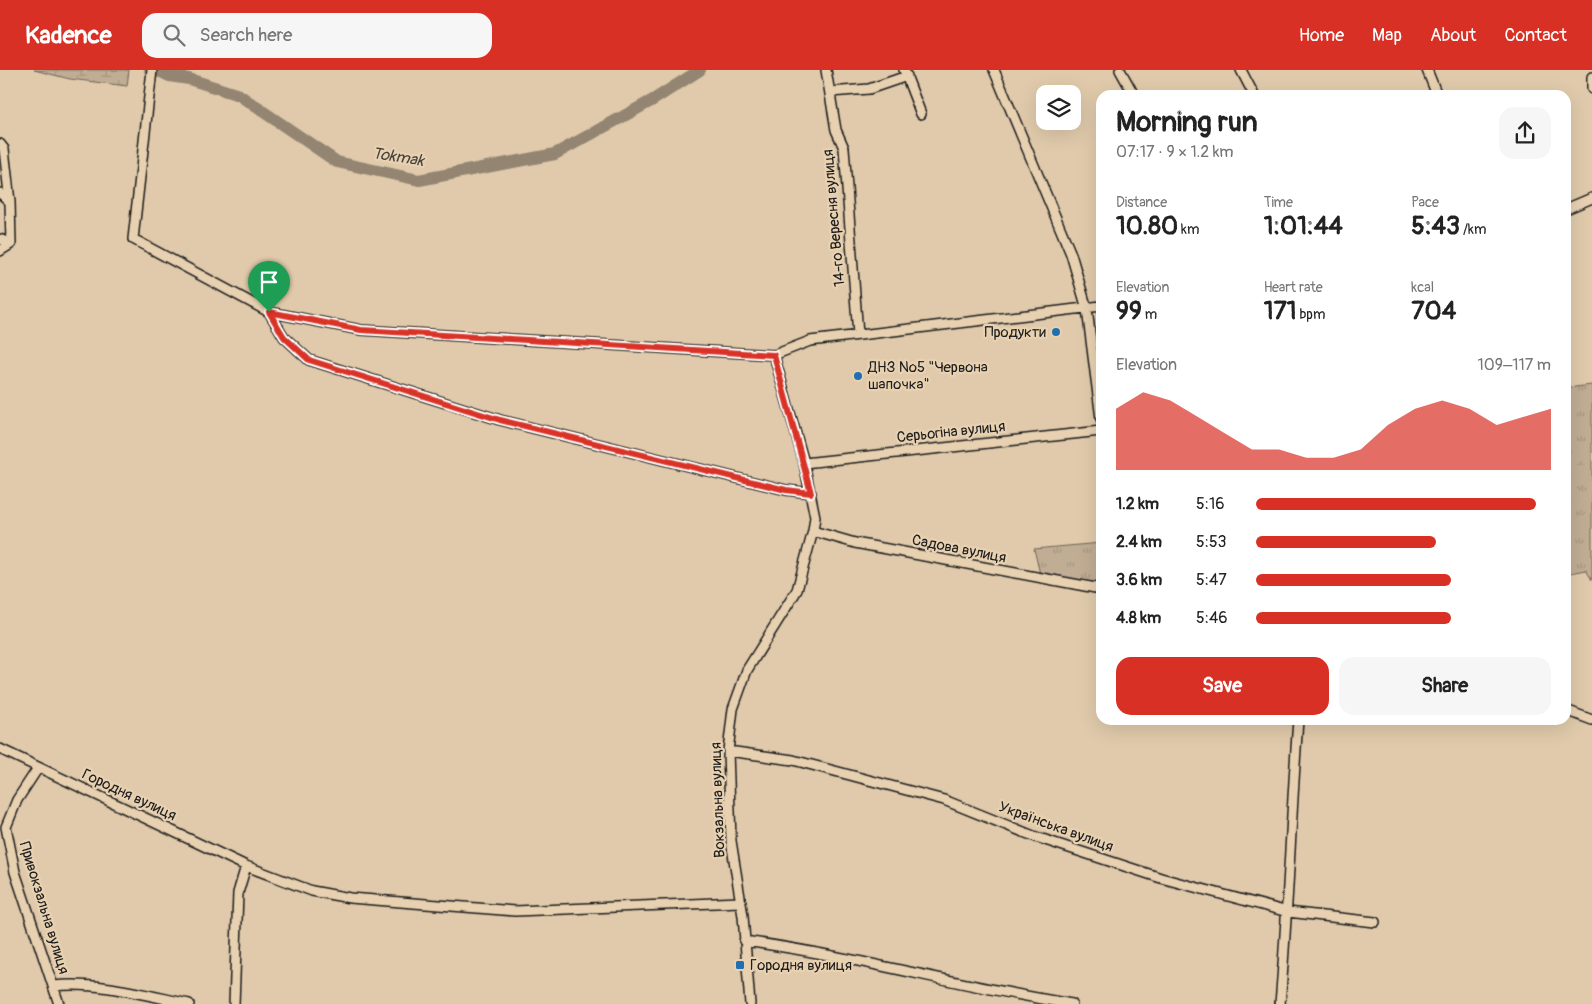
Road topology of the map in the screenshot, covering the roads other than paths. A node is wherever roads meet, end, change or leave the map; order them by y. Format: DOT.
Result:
graph roads {
  1 [pos="152,70"];
  2 [pos="826,70"];
  3 [pos="994,70"];
  4 [pos="1120,70"];
  5 [pos="1241,70"];
  6 [pos="1427,70"];
  7 [pos="906,73"];
  8 [pos="1592,77"];
  9 [pos="1592,89"];
  10 [pos="1131,90"];
  11 [pos="1251,90"];
  12 [pos="1435,90"];
  13 [pos="830,92"];
  14 [pos="921,114"];
  15 [pos="0,144"];
  16 [pos="0,193"];
  17 [pos="1592,198"];
  18 [pos="10,202"];
  19 [pos="1571,207"];
  20 [pos="0,239"];
  21 [pos="11,244"];
  22 [pos="0,251"];
  23 [pos="1096,307"];
  24 [pos="1087,309"];
  25 [pos="269,312"];
  26 [pos="858,335"];
  27 [pos="774,355"];
  28 [pos="1096,380"];
  29 [pos="1096,432"];
  30 [pos="804,463"];
  31 [pos="811,493"];
  32 [pos="813,531"];
  33 [pos="1096,588"];
  34 [pos="1571,712"];
  35 [pos="1592,720"];
  36 [pos="1298,725"];
  37 [pos="0,749"];
  38 [pos="728,751"];
  39 [pos="38,768"];
  40 [pos="246,866"];
  41 [pos="740,902"];
  42 [pos="1288,912"];
  43 [pos="1376,922"];
  44 [pos="744,942"];
  45 [pos="54,986"];
  46 [pos="59,1004"];
  47 [pos="189,1004"];
  48 [pos="234,1004"];
  49 [pos="750,1004"];
  50 [pos="1072,1004"];
  51 [pos="1280,1004"];
  1 -- 25 [label="street"];
  2 -- 13 [label="street, 14-го Вересня вулиця"];
  3 -- 24 [label="street"];
  4 -- 10 [label="street"];
  5 -- 11 [label="street"];
  6 -- 12 [label="street"];
  7 -- 13 [label="street"];
  7 -- 14 [label="street"];
  8 -- 9 [label="street"];
  13 -- 26 [label="street, 14-го Вересня вулиця"];
  15 -- 18 [label="street"];
  16 -- 18 [label="street"];
  17 -- 19 [label="street"];
  18 -- 21 [label="street"];
  20 -- 21 [label="street"];
  21 -- 22 [label="street"];
  23 -- 24 [label="street"];
  24 -- 26 [label="street"];
  24 -- 28 [label="street"];
  25 -- 27 [label="street"];
  25 -- 31 [label="street"];
  26 -- 27 [label="street"];
  27 -- 30 [label="street, Вокзальна вулиця"];
  29 -- 30 [label="street, Серьогіна вулиця"];
  30 -- 31 [label="street, Вокзальна вулиця"];
  31 -- 32 [label="street, Вокзальна вулиця"];
  32 -- 33 [label="street, Садова вулиця"];
  32 -- 38 [label="street, Вокзальна вулиця"];
  34 -- 35 [label="street"];
  36 -- 42 [label="street"];
  37 -- 39 [label="street, Городня вулиця"];
  38 -- 41 [label="street, Вокзальна вулиця"];
  38 -- 42 [label="street, Українська вулиця"];
  39 -- 40 [label="street, Городня вулиця"];
  39 -- 45 [label="street, Привокзальна вулиця"];
  40 -- 41 [label="street, Городня вулиця"];
  40 -- 48 [label="street"];
  41 -- 44 [label="street, Вокзальна вулиця"];
  42 -- 43 [label="street, Українська вулиця"];
  42 -- 51 [label="street"];
  44 -- 49 [label="street, Вокзальна вулиця"];
  44 -- 50 [label="street"];
  45 -- 46 [label="street, Привокзальна вулиця"];
  45 -- 47 [label="street"];
}
